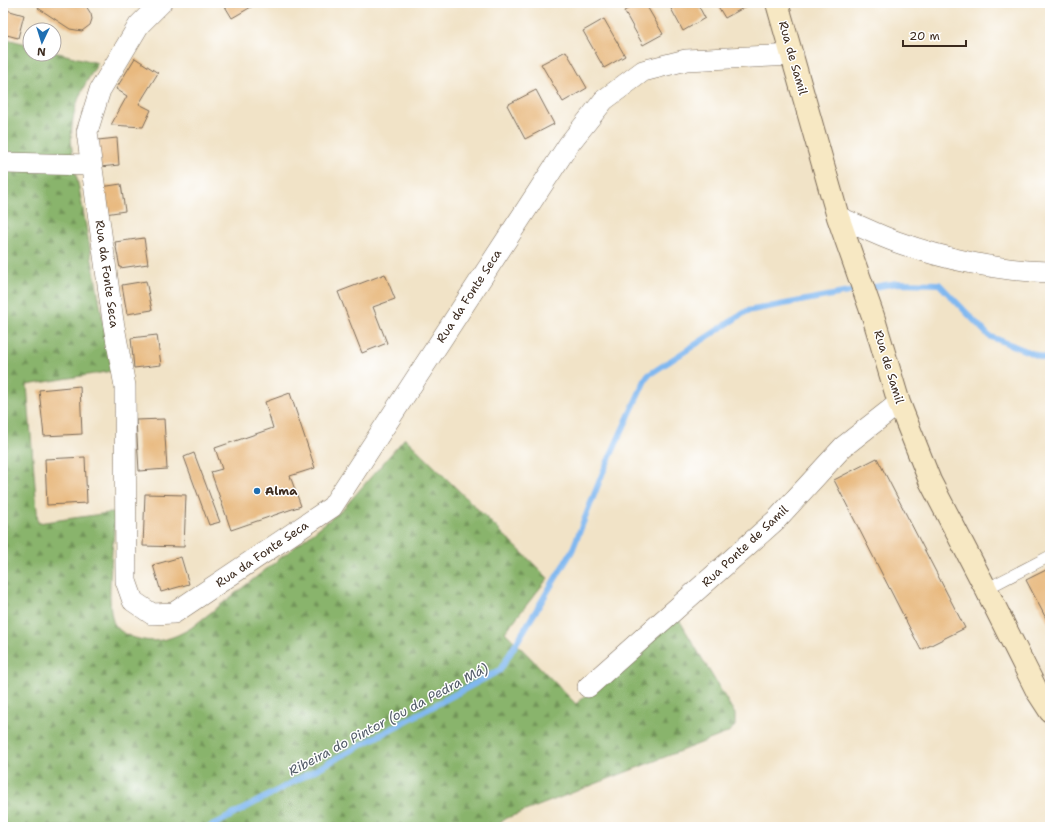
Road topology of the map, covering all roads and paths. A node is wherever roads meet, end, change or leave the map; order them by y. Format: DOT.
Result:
graph roads {
  1 [pos="161,3"];
  2 [pos="777,3"];
  3 [pos="793,55"];
  4 [pos="3,163"];
  5 [pos="91,165"];
  6 [pos="838,217"];
  7 [pos="1050,272"];
  8 [pos="899,403"];
  9 [pos="1050,556"];
  10 [pos="986,589"];
  11 [pos="588,688"];
  12 [pos="1050,712"];
  1 -- 5 [label="street, Rua da Fonte Seca"];
  2 -- 3 [label="street, Rua de Samil"];
  3 -- 5 [label="street, Rua da Fonte Seca"];
  3 -- 6 [label="street, Rua de Samil"];
  4 -- 5 [label="street"];
  6 -- 7 [label="street"];
  6 -- 8 [label="street, Rua de Samil"];
  8 -- 10 [label="street, Rua de Samil"];
  8 -- 11 [label="street, Rua Ponte de Samil"];
  9 -- 10 [label="lane"];
  10 -- 12 [label="street, Rua de Samil"];
}
